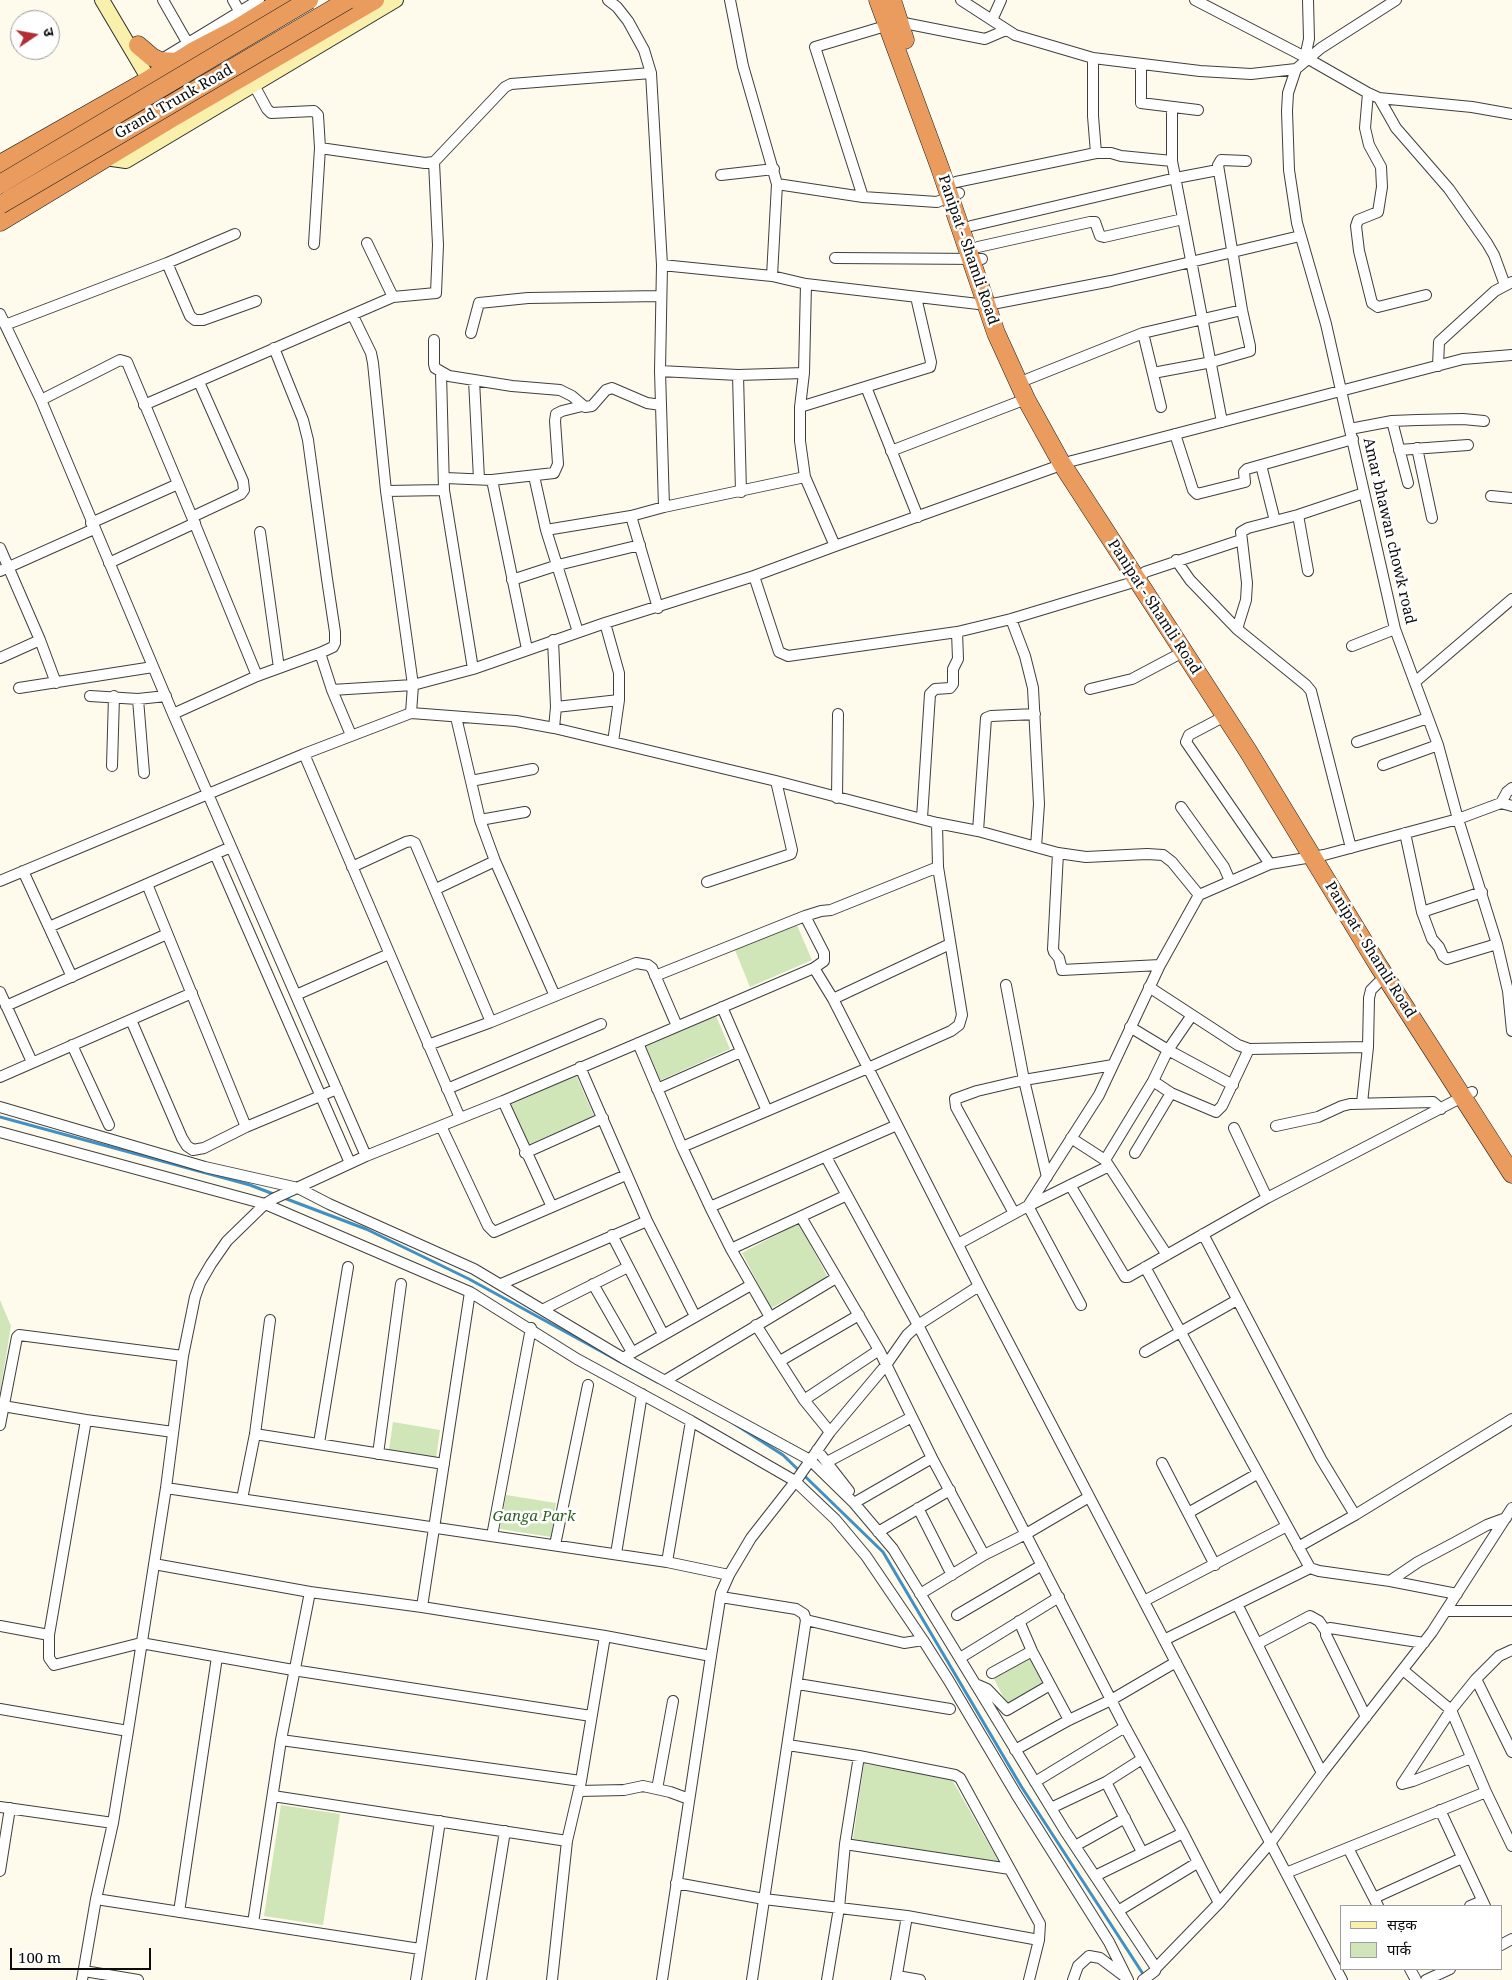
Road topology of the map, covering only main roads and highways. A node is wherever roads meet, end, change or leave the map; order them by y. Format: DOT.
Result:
graph roads {
  1 [pos="283,0"];
  2 [pos="309,0"];
  3 [pos="348,0"];
  4 [pos="375,0"];
  5 [pos="878,0"];
  6 [pos="892,0"];
  7 [pos="893,24"];
  8 [pos="138,45"];
  9 [pos="160,69"];
  10 [pos="0,164"];
  11 [pos="0,184"];
  12 [pos="955,191"];
  13 [pos="0,205"];
  14 [pos="0,222"];
  15 [pos="977,255"];
  16 [pos="992,305"];
  17 [pos="1067,463"];
  18 [pos="1141,576"];
  19 [pos="1318,857"];
  20 [pos="1468,1095"];
  21 [pos="1512,1155"];
  22 [pos="1512,1174"];
  1 -- 9 [label="highway"];
  2 -- 11 [label="highway, Grand Trunk Road, bridge"];
  3 -- 13 [label="highway, Grand Trunk Road, bridge"];
  4 -- 14 [label="highway"];
  5 -- 7 [label="highway, Panipat - Shamli Road"];
  6 -- 7 [label="highway, Panipat - Shamli Road"];
  7 -- 12 [label="highway, Panipat - Shamli Road"];
  8 -- 9 [label="highway"];
  9 -- 10 [label="highway"];
  12 -- 15 [label="highway, Panipat - Shamli Road"];
  12 -- 15 [label="highway, Panipat - Shamli Road"];
  15 -- 16 [label="highway, Panipat - Shamli Road"];
  16 -- 17 [label="highway, Panipat - Shamli Road"];
  16 -- 17 [label="highway, Panipat - Shamli Road"];
  17 -- 18 [label="highway, Panipat - Shamli Road"];
  18 -- 19 [label="highway, Panipat - Shamli Road"];
  18 -- 19 [label="highway, Panipat - Shamli Road"];
  19 -- 20 [label="highway, Panipat - Shamli Road"];
  19 -- 20 [label="highway, Panipat - Shamli Road"];
  20 -- 21 [label="highway, Panipat - Shamli Road"];
  20 -- 22 [label="highway, Panipat - Shamli Road"];
}
